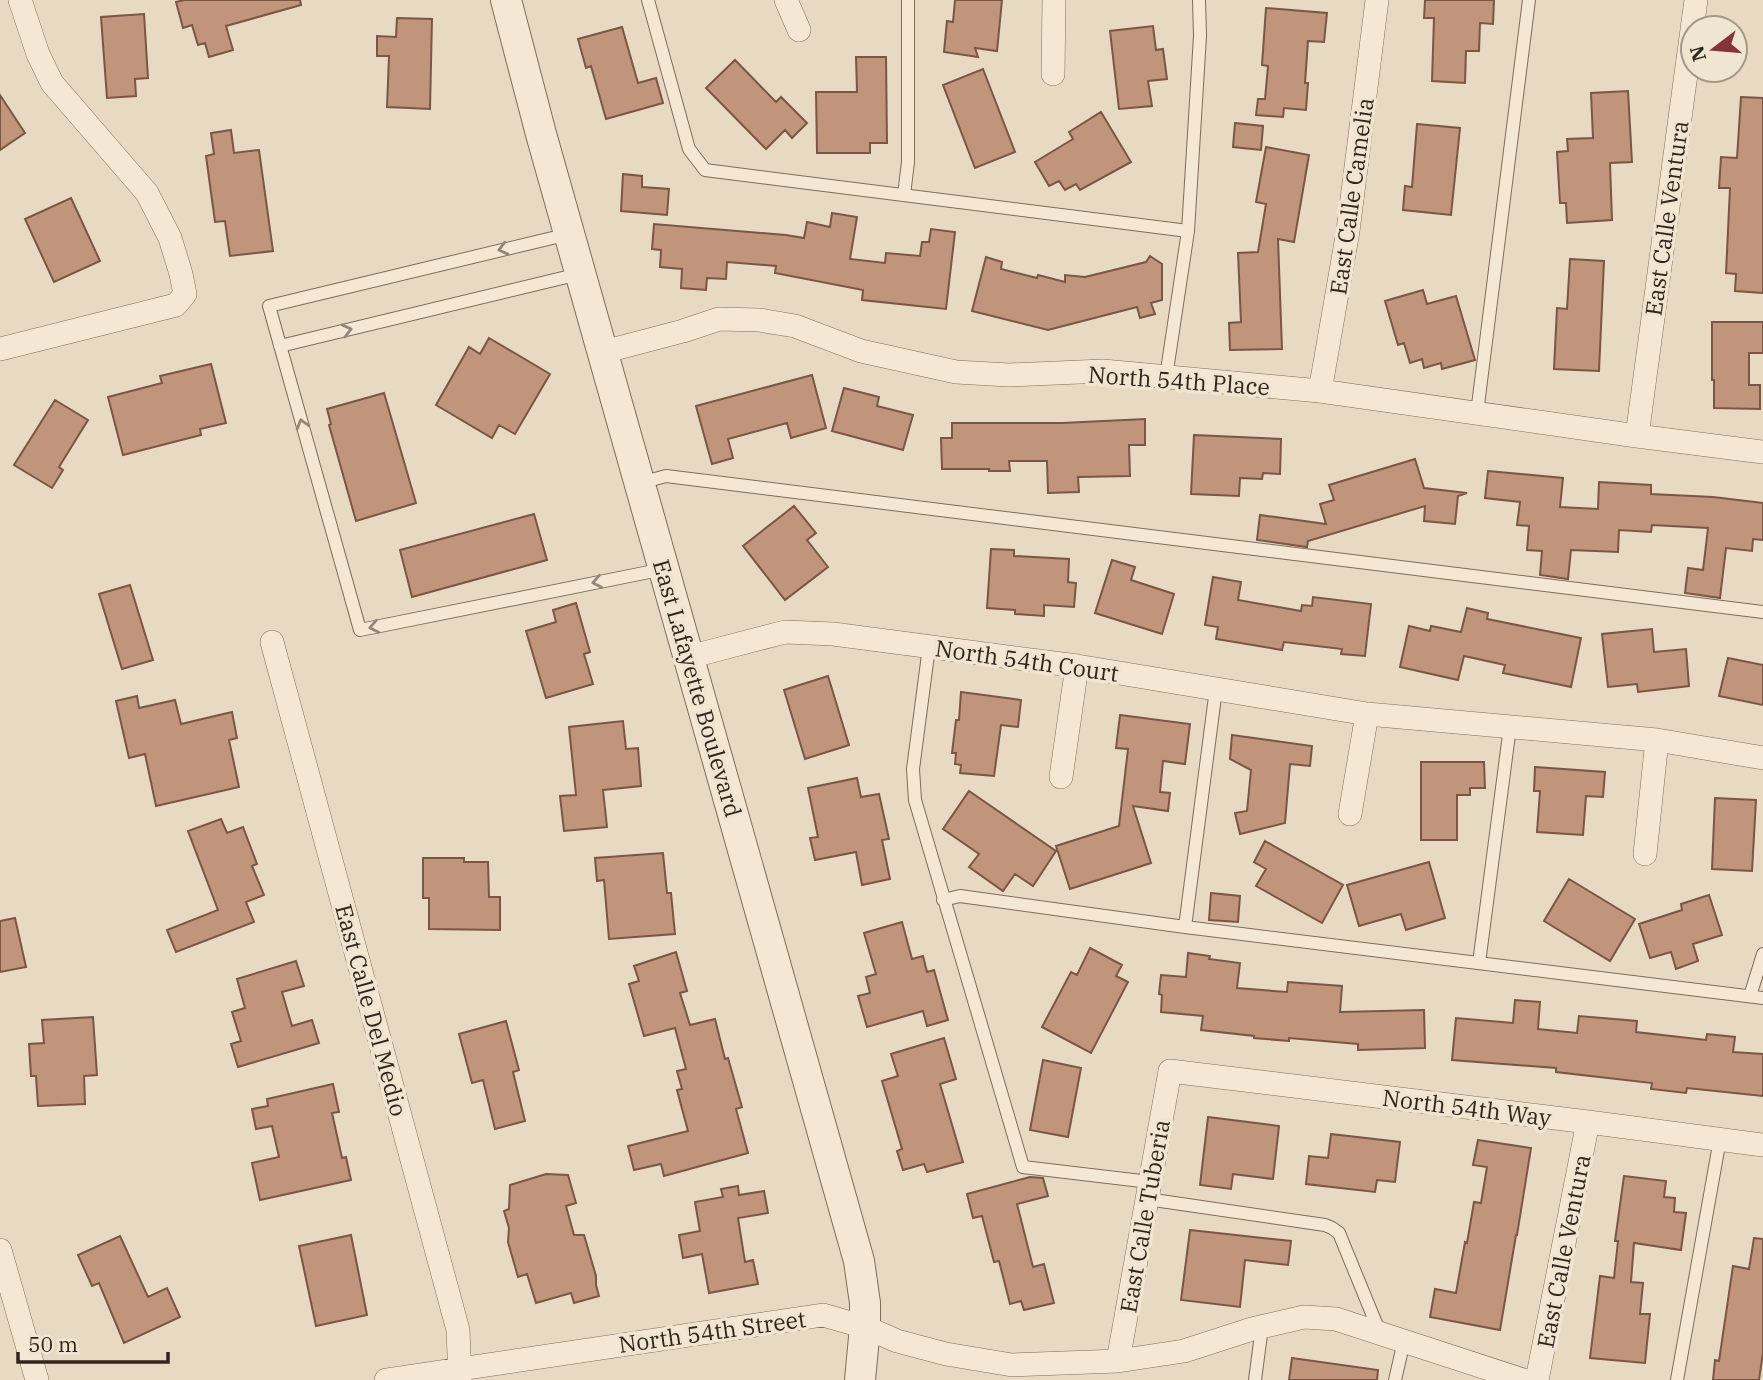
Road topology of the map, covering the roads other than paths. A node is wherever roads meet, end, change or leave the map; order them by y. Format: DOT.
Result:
graph roads {
  1 [pos="20,0"];
  2 [pos="506,0"];
  3 [pos="648,0"];
  4 [pos="786,0"];
  5 [pos="908,0"];
  6 [pos="1054,0"];
  7 [pos="1199,0"];
  8 [pos="1377,0"];
  9 [pos="1529,0"];
  10 [pos="1696,0"];
  11 [pos="799,30"];
  12 [pos="1053,74"];
  13 [pos="904,195"];
  14 [pos="1188,231"];
  15 [pos="569,233"];
  16 [pos="580,273"];
  17 [pos="280,346"];
  18 [pos="0,349"];
  19 [pos="603,352"];
  20 [pos="1166,377"];
  21 [pos="1320,391"];
  22 [pos="1477,413"];
  23 [pos="1637,436"];
  24 [pos="1763,452"];
  25 [pos="640,483"];
  26 [pos="664,569"];
  27 [pos="1763,612"];
  28 [pos="272,642"];
  29 [pos="929,647"];
  30 [pos="689,657"];
  31 [pos="1077,666"];
  32 [pos="1216,689"];
  33 [pos="1367,714"];
  34 [pos="1510,727"];
  35 [pos="1657,740"];
  36 [pos="1763,758"];
  37 [pos="1061,777"];
  38 [pos="1350,814"];
  39 [pos="1645,854"];
  40 [pos="943,900"];
  41 [pos="1185,927"];
  42 [pos="1763,954"];
  43 [pos="1479,963"];
  44 [pos="1756,997"];
  45 [pos="1170,1071"];
  46 [pos="1588,1122"];
  47 [pos="1720,1139"];
  48 [pos="1763,1145"];
  49 [pos="1149,1191"];
  50 [pos="0,1250"];
  51 [pos="866,1327"];
  52 [pos="1262,1327"];
  53 [pos="1380,1334"];
  54 [pos="1404,1341"];
  55 [pos="1118,1361"];
  56 [pos="461,1374"];
  57 [pos="37,1380"];
  58 [pos="386,1380"];
  59 [pos="860,1380"];
  60 [pos="1255,1380"];
  61 [pos="1395,1380"];
  62 [pos="1523,1380"];
  63 [pos="1537,1380"];
  64 [pos="1677,1380"];
  1 -- 18 [label="street"];
  2 -- 15 [label="street, East Lafayette Boulevard"];
  3 -- 13 [label="lane"];
  4 -- 11 [label="street"];
  5 -- 13 [label="lane"];
  6 -- 12 [label="street"];
  7 -- 14 [label="lane"];
  8 -- 21 [label="street, East Calle Camelia"];
  9 -- 22 [label="lane"];
  10 -- 23 [label="street, East Calle Ventura"];
  13 -- 14 [label="lane"];
  14 -- 20 [label="lane"];
  15 -- 16 [label="street, East Lafayette Boulevard"];
  15 -- 17 [label="lane, one-way"];
  17 -- 16 [label="lane, one-way"];
  16 -- 19 [label="street, East Lafayette Boulevard"];
  26 -- 17 [label="lane, one-way"];
  19 -- 20 [label="street, North 54th Place"];
  19 -- 25 [label="street, East Lafayette Boulevard"];
  20 -- 21 [label="street, North 54th Place"];
  21 -- 22 [label="street, North 54th Place"];
  22 -- 23 [label="street, North 54th Place"];
  23 -- 24 [label="street, North 54th Place"];
  25 -- 26 [label="street, East Lafayette Boulevard"];
  25 -- 27 [label="lane"];
  26 -- 30 [label="street, East Lafayette Boulevard"];
  28 -- 56 [label="street, East Calle Del Medio"];
  29 -- 30 [label="street, North 54th Court"];
  29 -- 31 [label="street, North 54th Court"];
  29 -- 40 [label="lane"];
  30 -- 51 [label="street, East Lafayette Boulevard"];
  31 -- 32 [label="street, North 54th Court"];
  31 -- 37 [label="street"];
  32 -- 33 [label="street, North 54th Court"];
  32 -- 41 [label="lane"];
  33 -- 34 [label="street, North 54th Court"];
  33 -- 38 [label="street"];
  34 -- 35 [label="street, North 54th Court"];
  34 -- 43 [label="lane"];
  35 -- 36 [label="street, North 54th Court"];
  35 -- 39 [label="street"];
  40 -- 41 [label="lane"];
  40 -- 49 [label="lane"];
  41 -- 43 [label="lane"];
  42 -- 44 [label="lane"];
  43 -- 44 [label="lane"];
  45 -- 46 [label="street, North 54th Way"];
  45 -- 49 [label="street, East Calle Tuberia"];
  46 -- 47 [label="street, North 54th Way"];
  46 -- 63 [label="street, East Calle Ventura"];
  47 -- 48 [label="street, North 54th Way"];
  47 -- 64 [label="lane"];
  49 -- 53 [label="lane"];
  49 -- 55 [label="street, East Calle Tuberia"];
  50 -- 57 [label="street"];
  51 -- 55 [label="street, North 54th Street"];
  51 -- 56 [label="street, North 54th Street"];
  51 -- 59 [label="street, East Lafayette Boulevard"];
  52 -- 53 [label="street, North 54th Street"];
  52 -- 55 [label="street, North 54th Street"];
  52 -- 60 [label="lane"];
  53 -- 54 [label="street, North 54th Street"];
  54 -- 61 [label="lane"];
  54 -- 62 [label="street, North 54th Street"];
  56 -- 58 [label="street, North 54th Street"];
}
